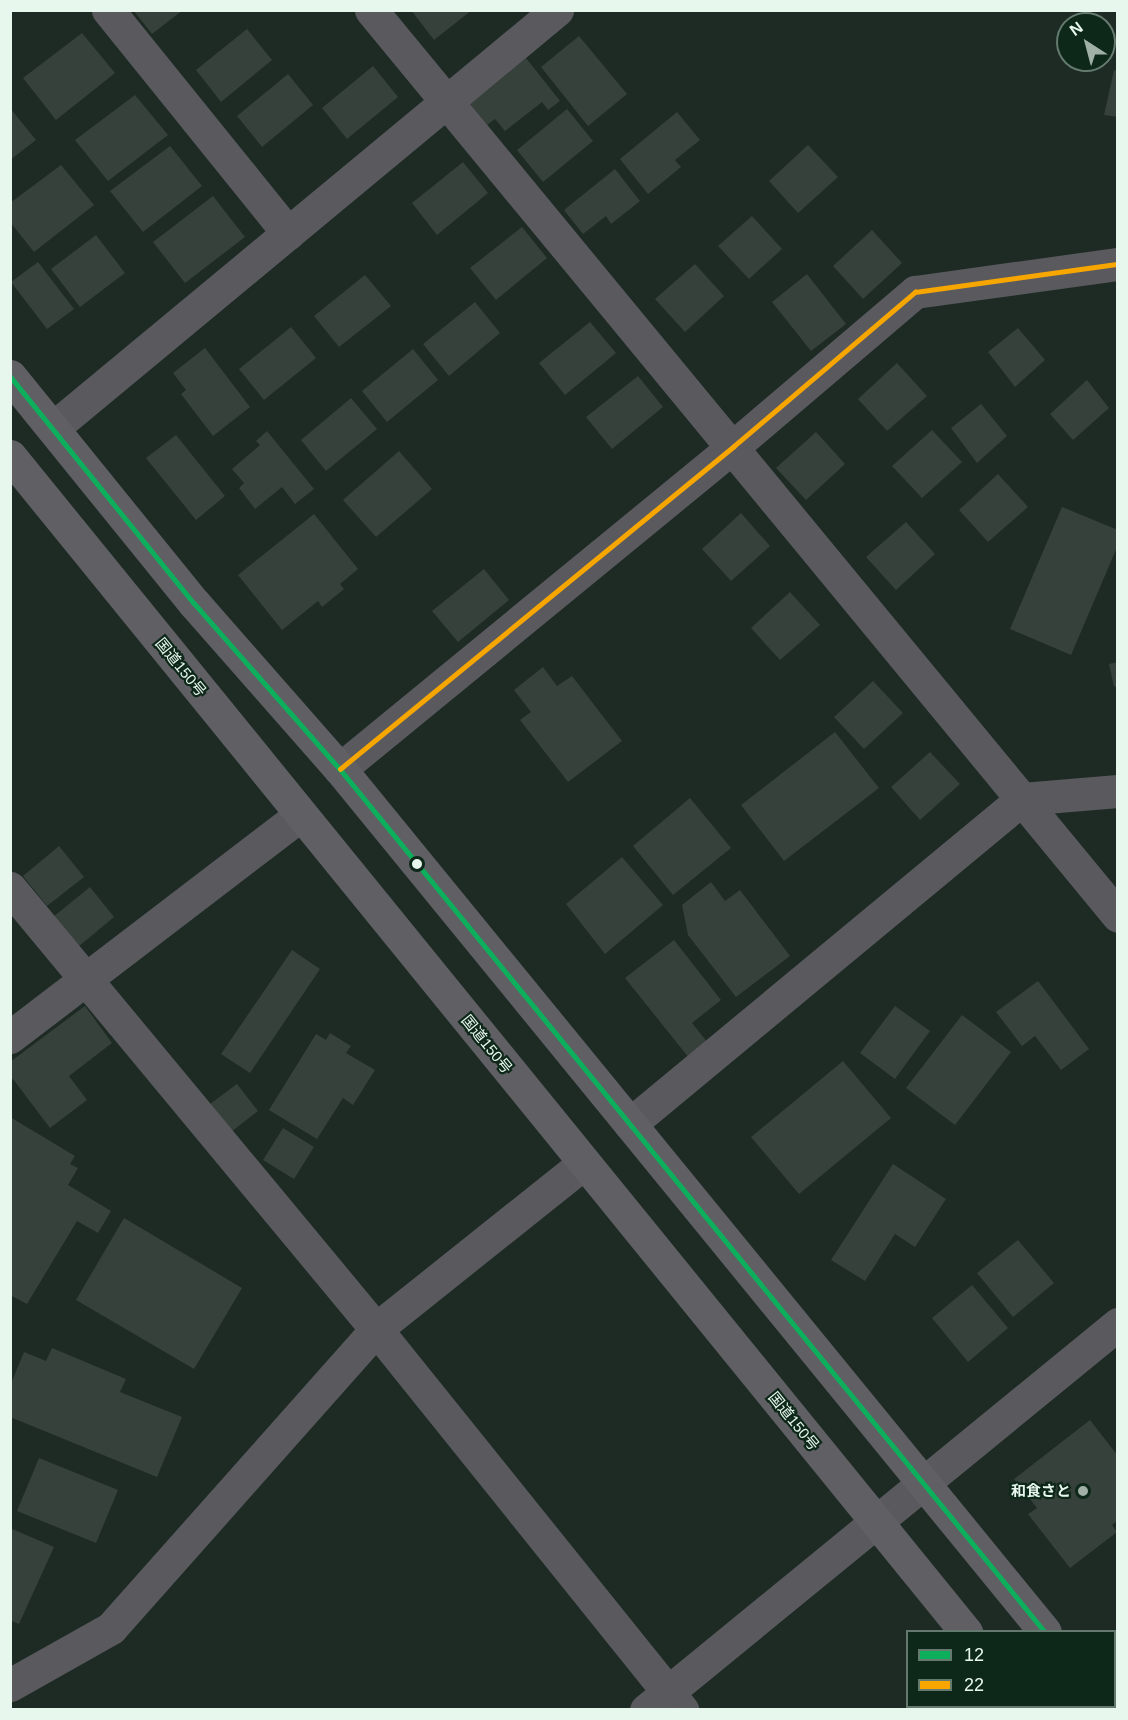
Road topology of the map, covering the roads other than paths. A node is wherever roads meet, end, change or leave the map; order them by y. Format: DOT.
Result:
graph roads {
  1 [pos="108,10"];
  2 [pos="371,10"];
  3 [pos="557,10"];
  4 [pos="448,101"];
  5 [pos="288,233"];
  6 [pos="1118,264"];
  7 [pos="10,376"];
  8 [pos="53,428"];
  9 [pos="734,446"];
  10 [pos="12,461"];
  11 [pos="340,769"];
  12 [pos="1118,791"];
  13 [pos="1022,800"];
  14 [pos="300,815"];
  15 [pos="10,888"];
  16 [pos="1118,916"];
  17 [pos="86,981"];
  18 [pos="10,1037"];
  19 [pos="630,1124"];
  20 [pos="584,1163"];
  21 [pos="1118,1323"];
  22 [pos="376,1329"];
  23 [pos="923,1482"];
  24 [pos="875,1520"];
  25 [pos="964,1630"];
  26 [pos="1043,1630"];
  27 [pos="10,1685"];
  28 [pos="665,1704"];
  1 -- 5 [label="street"];
  2 -- 4 [label="street"];
  3 -- 4 [label="street"];
  4 -- 5 [label="street"];
  4 -- 9 [label="street"];
  5 -- 8 [label="street"];
  6 -- 9 [label="street"];
  7 -- 8 [label="highway"];
  8 -- 11 [label="highway"];
  9 -- 11 [label="street"];
  9 -- 13 [label="street"];
  10 -- 14 [label="highway, 国道150号"];
  11 -- 19 [label="highway"];
  12 -- 13 [label="street"];
  13 -- 16 [label="street"];
  13 -- 19 [label="street"];
  14 -- 17 [label="street"];
  14 -- 20 [label="highway, 国道150号"];
  15 -- 17 [label="street"];
  17 -- 18 [label="street"];
  17 -- 22 [label="street"];
  19 -- 23 [label="highway"];
  20 -- 22 [label="street"];
  20 -- 24 [label="highway, 国道150号"];
  21 -- 23 [label="street"];
  22 -- 27 [label="street"];
  22 -- 28 [label="street"];
  23 -- 24 [label="street"];
  23 -- 26 [label="highway"];
  24 -- 25 [label="highway, 国道150号"];
  24 -- 28 [label="street"];
}
